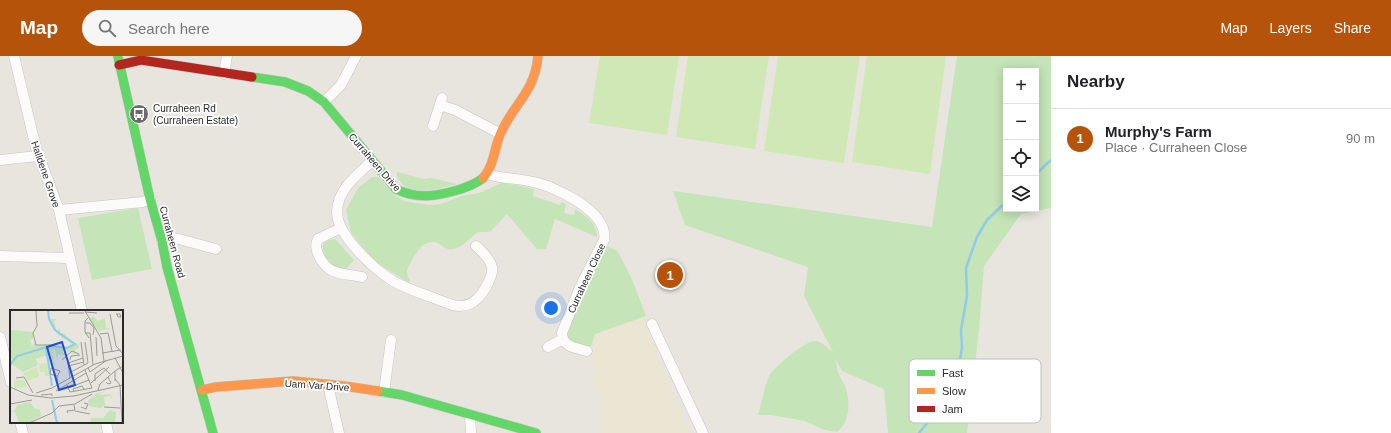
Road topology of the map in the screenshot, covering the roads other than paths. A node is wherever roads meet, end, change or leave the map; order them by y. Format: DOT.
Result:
graph roads {
  1 [pos="14,56"];
  2 [pos="227,56"];
  3 [pos="356,56"];
  4 [pos="538,56"];
  5 [pos="118,61"];
  6 [pos="224,74"];
  7 [pos="324,102"];
  8 [pos="433,126"];
  9 [pos="500,134"];
  10 [pos="38,156"];
  11 [pos="0,160"];
  12 [pos="372,161"];
  13 [pos="487,174"];
  14 [pos="150,199"];
  15 [pos="59,210"];
  16 [pos="342,228"];
  17 [pos="162,241"];
  18 [pos="476,246"];
  19 [pos="216,249"];
  20 [pos="0,256"];
  21 [pos="69,258"];
  22 [pos="362,277"];
  23 [pos="82,310"];
  24 [pos="652,324"];
  25 [pos="0,337"];
  26 [pos="563,339"];
  27 [pos="391,340"];
  28 [pos="548,347"];
  29 [pos="587,351"];
  30 [pos="3,363"];
  31 [pos="10,380"];
  32 [pos="328,385"];
  33 [pos="202,390"];
  34 [pos="384,392"];
  35 [pos="470,415"];
  36 [pos="20,423"];
  37 [pos="106,423"];
  38 [pos="23,433"];
  39 [pos="108,433"];
  40 [pos="212,433"];
  41 [pos="339,433"];
  42 [pos="471,433"];
  43 [pos="536,433"];
  44 [pos="703,433"];
  1 -- 10 [label="street, Halldene Grove"];
  2 -- 6 [label="street"];
  3 -- 7 [label="street"];
  4 -- 9 [label="street"];
  5 -- 6 [label="street, Curraheen Drive"];
  5 -- 14 [label="street, Curraheen Road"];
  6 -- 7 [label="street, Curraheen Drive"];
  7 -- 12 [label="street, Curraheen Drive"];
  8 -- 9 [label="street"];
  9 -- 13 [label="street"];
  10 -- 11 [label="street"];
  10 -- 15 [label="street, Halldene Grove"];
  12 -- 13 [label="street, Curraheen Drive"];
  12 -- 16 [label="street"];
  13 -- 26 [label="street, Curraheen Close"];
  14 -- 15 [label="street"];
  14 -- 17 [label="street, Curraheen Road"];
  15 -- 21 [label="street, Halldene Grove"];
  16 -- 18 [label="street"];
  16 -- 22 [label="street"];
  17 -- 19 [label="street"];
  17 -- 33 [label="street, Curraheen Road"];
  20 -- 21 [label="street"];
  21 -- 23 [label="street, Halldene Grove"];
  24 -- 44 [label="street"];
  25 -- 30 [label="street"];
  26 -- 28 [label="street"];
  26 -- 29 [label="street"];
  27 -- 34 [label="street"];
  30 -- 31 [label="street"];
  32 -- 33 [label="street, Uam Var Drive"];
  32 -- 34 [label="street, Uam Var Drive"];
  32 -- 41 [label="street"];
  33 -- 40 [label="street, Curraheen Road"];
  34 -- 35 [label="street, Uam Var Drive"];
  35 -- 42 [label="street"];
  35 -- 43 [label="street, Uam Var Drive"];
  36 -- 38 [label="street"];
  37 -- 39 [label="street"];
}
